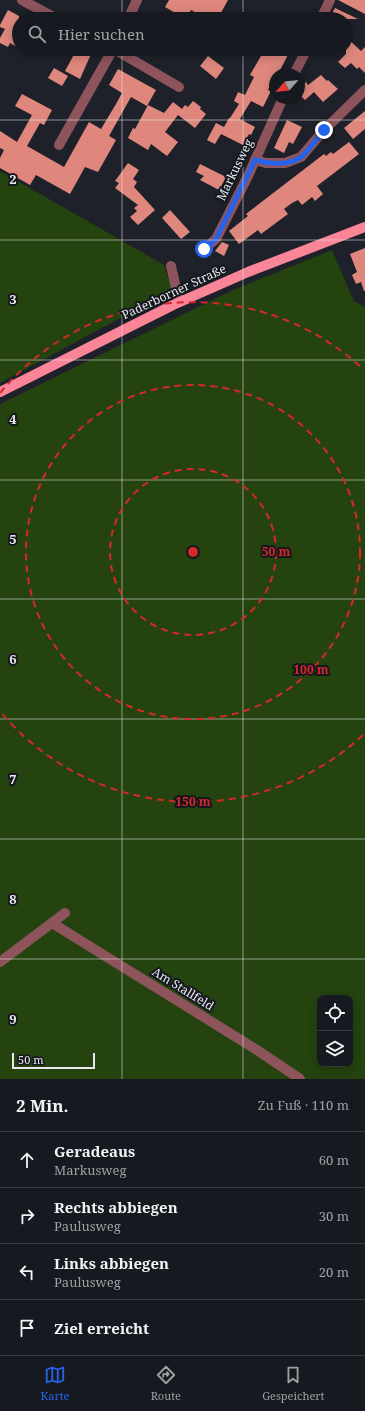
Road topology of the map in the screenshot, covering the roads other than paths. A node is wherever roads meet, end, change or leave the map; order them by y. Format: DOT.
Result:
graph roads {
  1 [pos="22,0"];
  2 [pos="137,0"];
  3 [pos="330,0"];
  4 [pos="45,12"];
  5 [pos="131,12"];
  6 [pos="324,12"];
  7 [pos="110,56"];
  8 [pos="126,56"];
  9 [pos="303,56"];
  10 [pos="297,68"];
  11 [pos="179,86"];
  12 [pos="365,90"];
  13 [pos="280,104"];
  14 [pos="59,145"];
  15 [pos="255,160"];
  16 [pos="365,227"];
  17 [pos="204,249"];
  18 [pos="171,266"];
  19 [pos="179,302"];
  20 [pos="0,392"];
  21 [pos="65,913"];
  22 [pos="52,923"];
  23 [pos="0,962"];
  24 [pos="300,1079"];
  1 -- 4 [label="street"];
  2 -- 5 [label="street"];
  3 -- 6 [label="street"];
  7 -- 14 [label="street"];
  8 -- 11 [label="street"];
  9 -- 10 [label="street"];
  12 -- 15 [label="street"];
  13 -- 15 [label="street, Markusweg"];
  15 -- 17 [label="street, Markusweg"];
  16 -- 19 [label="main road, Paderborner Straße"];
  18 -- 19 [label="street"];
  19 -- 20 [label="main road, Paderborner Straße"];
  21 -- 22 [label="street"];
  22 -- 23 [label="street"];
  22 -- 24 [label="street, Am Stallfeld"];
}
